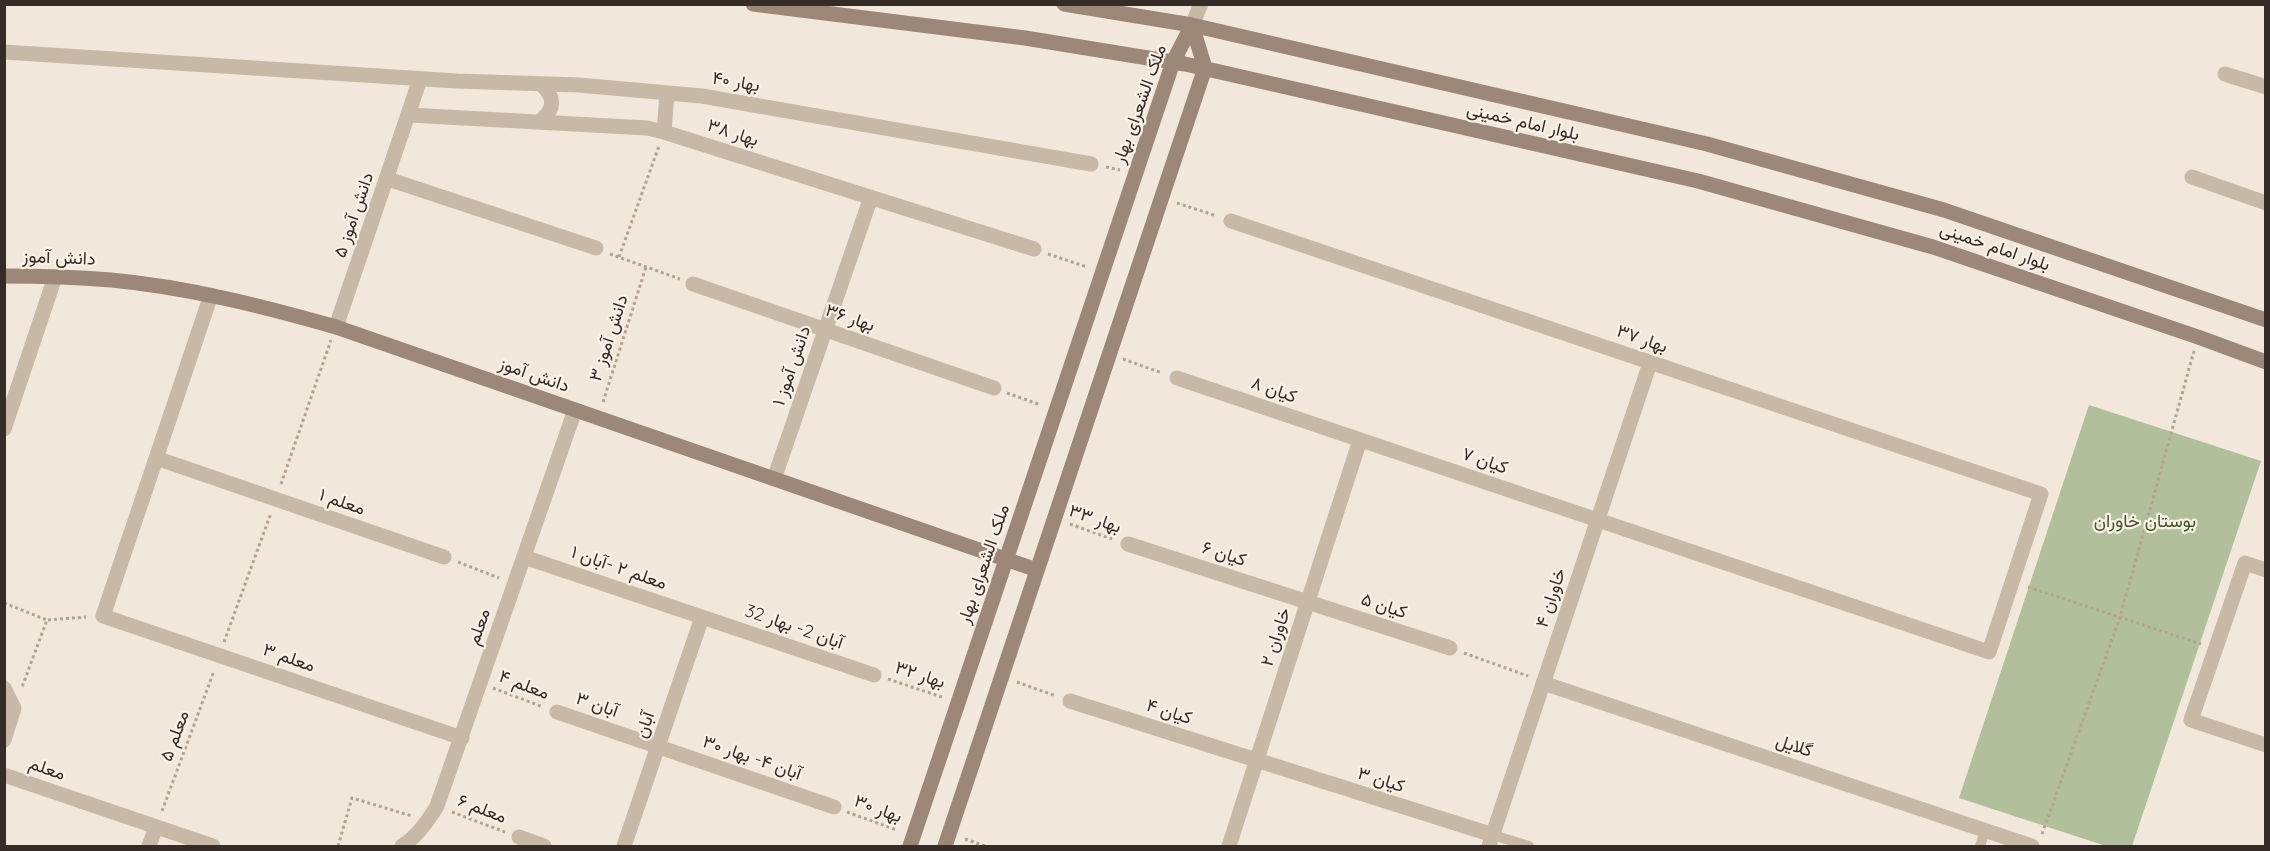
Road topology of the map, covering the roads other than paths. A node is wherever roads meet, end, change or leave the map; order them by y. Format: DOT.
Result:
graph roads {
  1 [pos="753,4"];
  2 [pos="1064,4"];
  3 [pos="1202,4"];
  4 [pos="1192,25"];
  5 [pos="4,52"];
  6 [pos="1173,62"];
  7 [pos="1205,68"];
  8 [pos="2225,74"];
  9 [pos="420,79"];
  10 [pos="541,84"];
  11 [pos="2265,87"];
  12 [pos="667,93"];
  13 [pos="410,115"];
  14 [pos="539,122"];
  15 [pos="664,132"];
  16 [pos="1091,164"];
  17 [pos="2192,177"];
  18 [pos="388,179"];
  19 [pos="871,197"];
  20 [pos="2265,203"];
  21 [pos="1232,221"];
  22 [pos="596,248"];
  23 [pos="1034,249"];
  24 [pos="4,276"];
  25 [pos="55,277"];
  26 [pos="693,284"];
  27 [pos="211,295"];
  28 [pos="2265,321"];
  29 [pos="336,327"];
  30 [pos="825,330"];
  31 [pos="2265,362"];
  32 [pos="1650,363"];
  33 [pos="1177,378"];
  34 [pos="994,388"];
  35 [pos="575,410"];
  36 [pos="4,429"];
  37 [pos="1360,440"];
  38 [pos="156,458"];
  39 [pos="774,479"];
  40 [pos="1597,520"];
  41 [pos="1128,544"];
  42 [pos="444,557"];
  43 [pos="524,557"];
  44 [pos="1006,560"];
  45 [pos="1037,570"];
  46 [pos="2265,570"];
  47 [pos="2012,582"];
  48 [pos="1307,602"];
  49 [pos="702,617"];
  50 [pos="1449,648"];
  51 [pos="874,675"];
  52 [pos="1544,683"];
  53 [pos="4,688"];
  54 [pos="1070,701"];
  55 [pos="557,712"];
  56 [pos="462,738"];
  57 [pos="4,740"];
  58 [pos="2265,745"];
  59 [pos="658,747"];
  60 [pos="1256,761"];
  61 [pos="4,775"];
  62 [pos="834,807"];
  63 [pos="156,827"];
  64 [pos="1984,831"];
  65 [pos="519,837"];
  66 [pos="947,840"];
  67 [pos="911,841"];
  68 [pos="1491,841"];
  69 [pos="2037,841"];
  70 [pos="149,846"];
  71 [pos="213,846"];
  72 [pos="402,846"];
  73 [pos="544,846"];
  74 [pos="624,846"];
  75 [pos="1229,846"];
  76 [pos="1529,846"];
  77 [pos="1980,846"];
  1 -- 6 [label="street, بلوار امام خمینی"];
  2 -- 4 [label="street, بلوار امام خمینی"];
  3 -- 4 [label="street"];
  4 -- 6 [label="street, ملک الشعرای بهار"];
  4 -- 7 [label="street, ملک الشعرای بهار"];
  4 -- 28 [label="street, بلوار امام خمینی"];
  5 -- 9 [label="street, بهار ۴۰"];
  6 -- 7 [label="street, بلوار امام خمینی"];
  6 -- 44 [label="street, ملک الشعرای بهار"];
  7 -- 31 [label="street, بلوار امام خمینی"];
  7 -- 45 [label="street"];
  8 -- 11 [label="street"];
  9 -- 10 [label="street, بهار ۴۰"];
  9 -- 13 [label="street, دانش آموز ۵"];
  10 -- 12 [label="street, بهار ۴۰"];
  10 -- 14 [label="street"];
  12 -- 15 [label="street"];
  12 -- 16 [label="street, بهار ۴۰"];
  13 -- 14 [label="street, بهار ۳۸"];
  13 -- 18 [label="street, دانش آموز ۵"];
  14 -- 15 [label="street, بهار ۳۸"];
  15 -- 19 [label="street, بهار ۳۸"];
  17 -- 20 [label="street"];
  18 -- 22 [label="street"];
  18 -- 29 [label="street, دانش آموز ۵"];
  19 -- 23 [label="street, بهار ۳۸"];
  19 -- 30 [label="street, دانش آموز ۱"];
  21 -- 32 [label="street, بهار ۳۷"];
  24 -- 25 [label="street, دانش آموز"];
  25 -- 27 [label="street, دانش آموز"];
  25 -- 36 [label="street"];
  26 -- 30 [label="street, بهار ۳۶"];
  27 -- 29 [label="street, دانش آموز"];
  27 -- 38 [label="street"];
  29 -- 35 [label="street, دانش آموز"];
  30 -- 34 [label="street, بهار ۳۶"];
  30 -- 39 [label="street, دانش آموز ۱"];
  32 -- 40 [label="street, خاوران ۴"];
  32 -- 47 [label="street, بهار ۳۷"];
  33 -- 37 [label="street, کیان ۸"];
  35 -- 39 [label="street, دانش آموز"];
  35 -- 43 [label="street, معلم"];
  37 -- 40 [label="street, کیان ۷"];
  37 -- 48 [label="street, خاوران ۲"];
  38 -- 42 [label="street, معلم ۱"];
  38 -- 56 [label="street, معلم ۳"];
  39 -- 44 [label="street, دانش آموز"];
  40 -- 47 [label="street, کیان ۷"];
  40 -- 52 [label="street, خاوران ۴"];
  41 -- 48 [label="street, کیان ۶"];
  43 -- 49 [label="street, معلم ۲ -آبان ۱"];
  43 -- 56 [label="street, معلم"];
  44 -- 45 [label="street, دانش آموز"];
  44 -- 67 [label="street, ملک الشعرای بهار"];
  45 -- 66 [label="street"];
  46 -- 58 [label="street"];
  48 -- 50 [label="street, کیان ۵"];
  48 -- 60 [label="street, خاوران ۲"];
  49 -- 51 [label="street, آبان 2- بهار 32"];
  49 -- 59 [label="street, آبان"];
  52 -- 64 [label="street, گلایل"];
  52 -- 68 [label="street, خاوران ۴"];
  53 -- 57 [label="street"];
  54 -- 60 [label="street, کیان ۴"];
  55 -- 59 [label="street, آبان ۳"];
  56 -- 72 [label="street, معلم"];
  59 -- 62 [label="street, آبان ۴- بهار ۳۰"];
  59 -- 74 [label="street, آبان"];
  60 -- 68 [label="street, کیان ۳"];
  60 -- 75 [label="street, خاوران ۲"];
  61 -- 63 [label="street, معلم"];
  63 -- 70 [label="street"];
  63 -- 71 [label="street, معلم"];
  64 -- 69 [label="street, گلایل"];
  64 -- 77 [label="lane"];
  65 -- 73 [label="street"];
  68 -- 76 [label="lane"];
}
